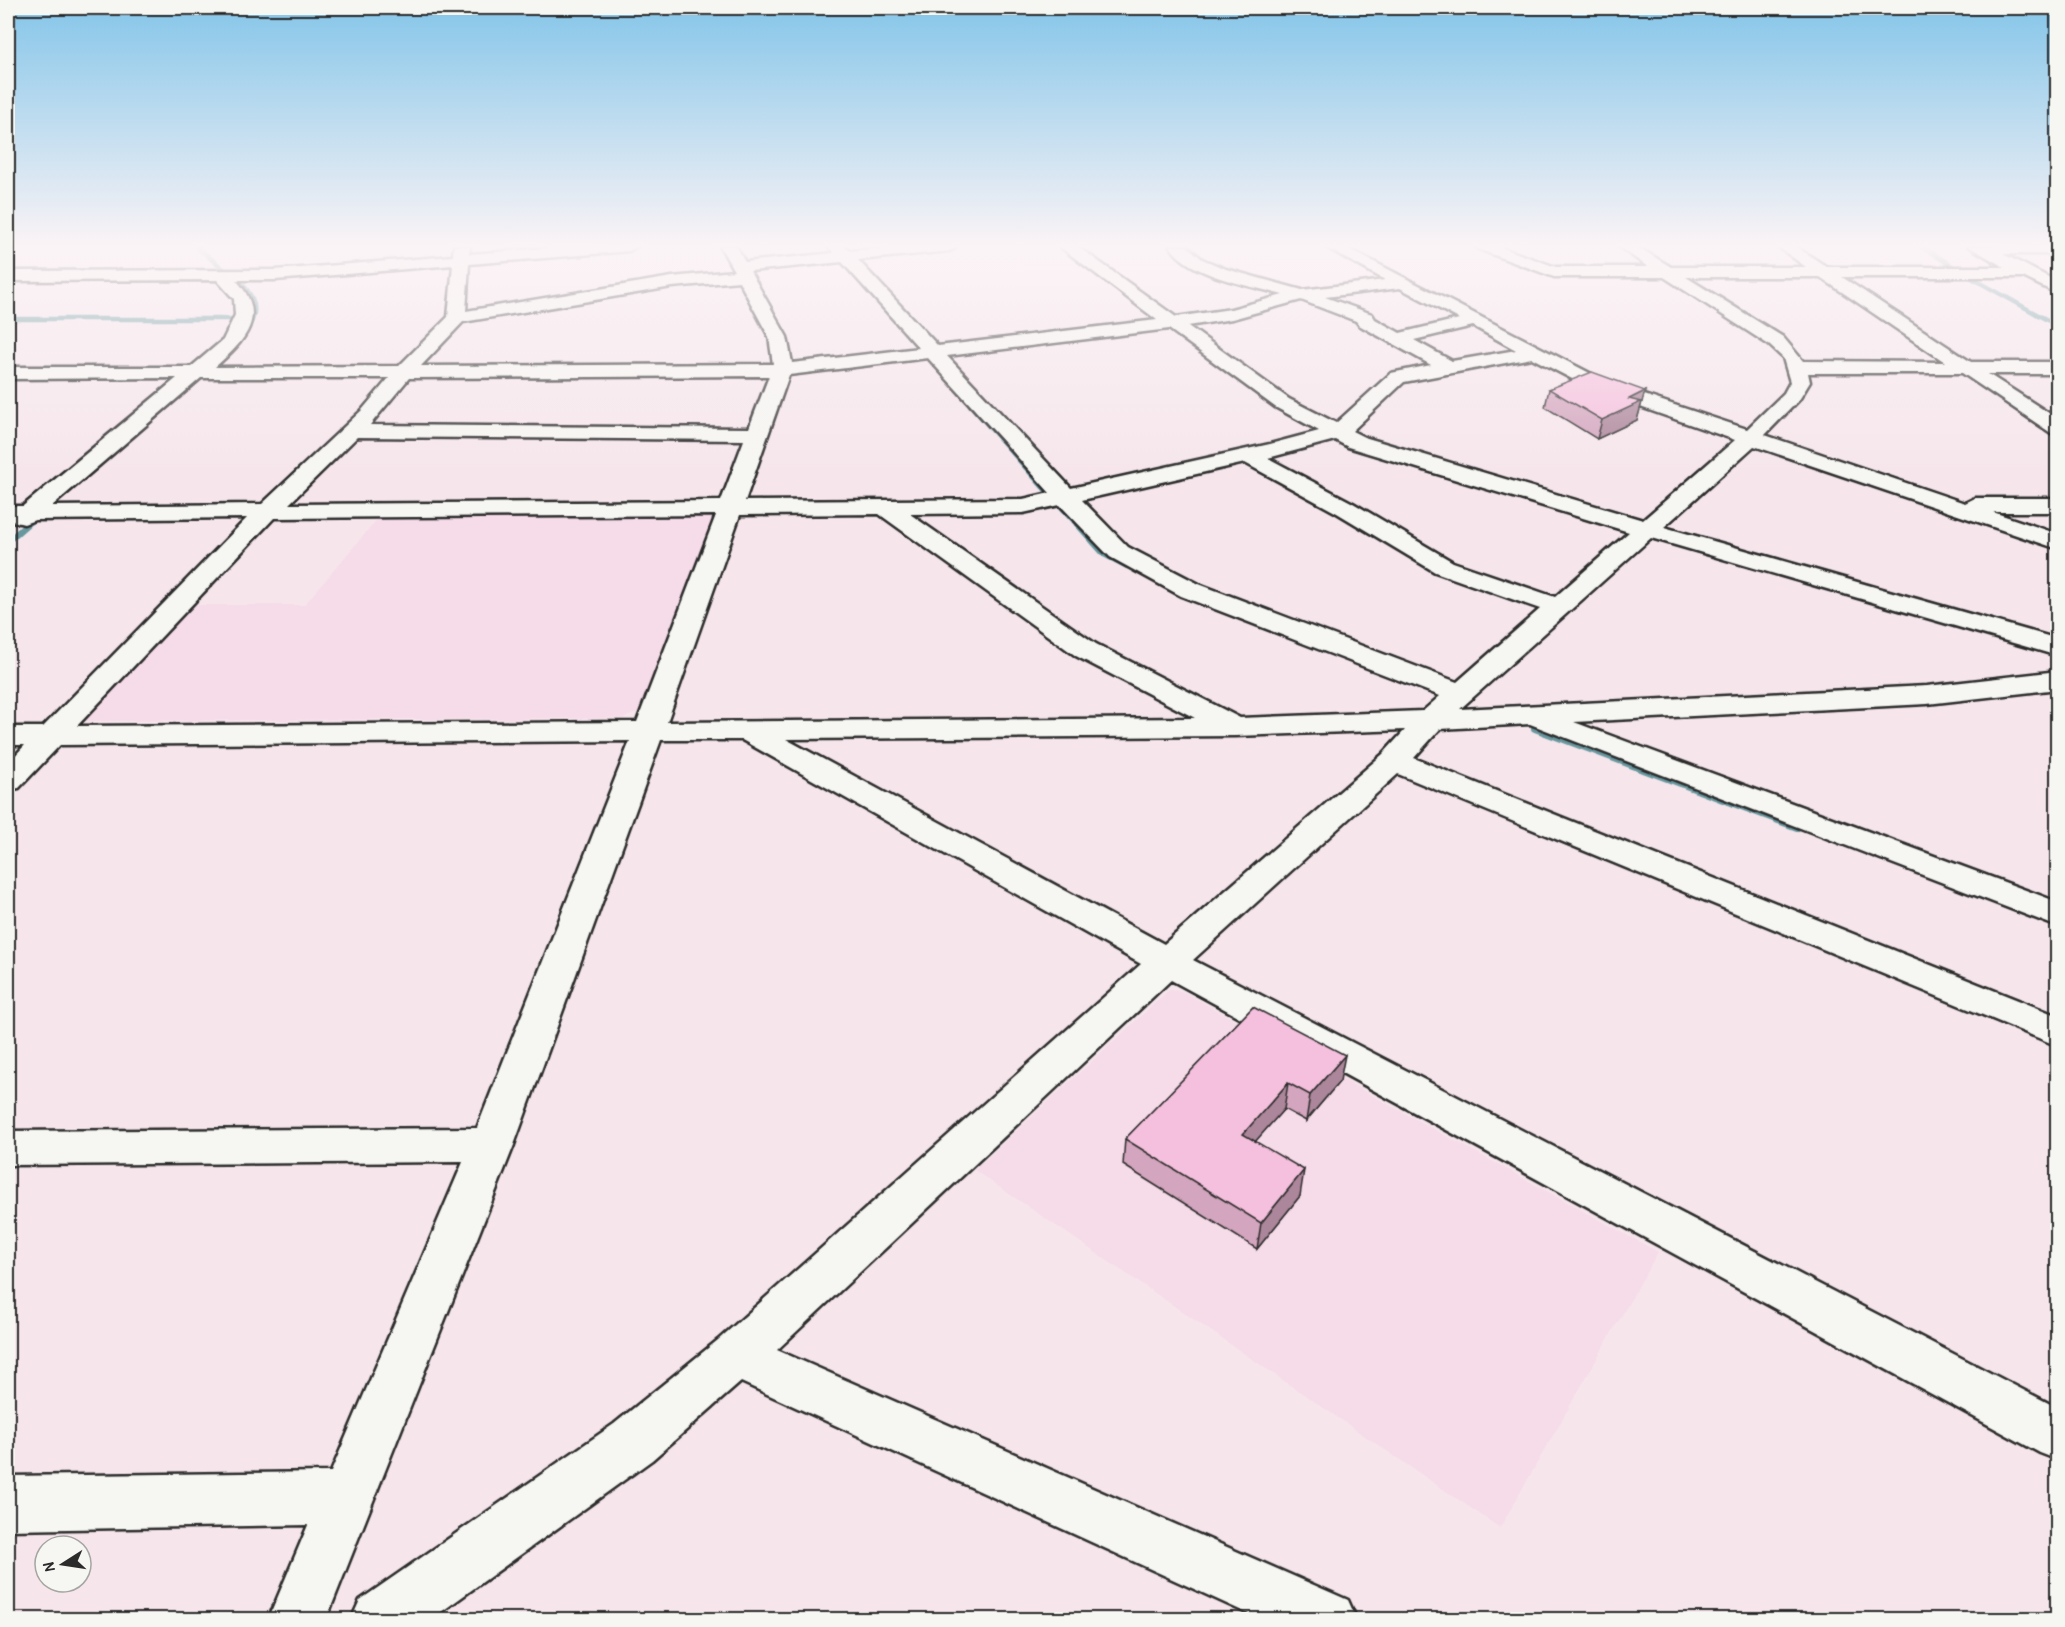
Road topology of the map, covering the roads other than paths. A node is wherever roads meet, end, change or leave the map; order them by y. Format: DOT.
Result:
graph roads {
  1 [pos="243,322"];
  2 [pos="453,322"];
  3 [pos="770,322"];
  4 [pos="906,322"];
  5 [pos="1171,322"];
  6 [pos="1186,322"];
  7 [pos="1367,322"];
  8 [pos="1469,322"];
  9 [pos="1475,322"];
  10 [pos="1746,322"];
  11 [pos="1898,322"];
  12 [pos="1174,324"];
  13 [pos="1397,339"];
  14 [pos="933,352"];
  15 [pos="1534,352"];
  16 [pos="1448,367"];
  17 [pos="1797,367"];
  18 [pos="1966,368"];
  19 [pos="2058,368"];
  20 [pos="781,370"];
  21 [pos="196,372"];
  22 [pos="404,372"];
  23 [pos="10,374"];
  24 [pos="2058,429"];
  25 [pos="352,431"];
  26 [pos="1335,433"];
  27 [pos="758,434"];
  28 [pos="1750,438"];
  29 [pos="1248,456"];
  30 [pos="1065,496"];
  31 [pos="1949,505"];
  32 [pos="2058,505"];
  33 [pos="886,508"];
  34 [pos="732,509"];
  35 [pos="270,510"];
  36 [pos="18,513"];
  37 [pos="1646,529"];
  38 [pos="8,531"];
  39 [pos="2058,542"];
  40 [pos="1558,607"];
  41 [pos="2058,648"];
  42 [pos="2058,680"];
  43 [pos="1446,707"];
  44 [pos="1529,715"];
  45 [pos="1235,727"];
  46 [pos="649,731"];
  47 [pos="748,731"];
  48 [pos="52,735"];
  49 [pos="8,736"];
  50 [pos="1394,761"];
  51 [pos="8,781"];
  52 [pos="2058,915"];
  53 [pos="1167,962"];
  54 [pos="2058,1032"];
  55 [pos="492,1145"];
  56 [pos="8,1148"];
  57 [pos="736,1356"];
  58 [pos="2058,1435"];
  59 [pos="346,1498"];
  60 [pos="8,1503"];
  61 [pos="297,1620"];
  62 [pos="380,1620"];
  63 [pos="1329,1620"];
  1 -- 21 [label="street"];
  2 -- 22 [label="street"];
  3 -- 20 [label="street"];
  4 -- 14 [label="street"];
  5 -- 12 [label="street"];
  6 -- 12 [label="street"];
  7 -- 13 [label="street"];
  8 -- 13 [label="street"];
  9 -- 15 [label="street"];
  10 -- 17 [label="street"];
  11 -- 18 [label="street"];
  12 -- 14 [label="street"];
  12 -- 26 [label="street"];
  13 -- 16 [label="street"];
  14 -- 20 [label="street"];
  14 -- 30 [label="street"];
  15 -- 16 [label="street"];
  15 -- 28 [label="street"];
  16 -- 26 [label="street"];
  17 -- 18 [label="street"];
  17 -- 28 [label="street"];
  18 -- 19 [label="street"];
  18 -- 24 [label="street"];
  20 -- 22 [label="street"];
  20 -- 27 [label="street"];
  21 -- 22 [label="street"];
  21 -- 23 [label="street"];
  21 -- 36 [label="street"];
  22 -- 25 [label="street"];
  25 -- 27 [label="street"];
  25 -- 35 [label="street"];
  26 -- 29 [label="street"];
  26 -- 37 [label="street"];
  27 -- 34 [label="street"];
  28 -- 31 [label="street"];
  28 -- 37 [label="street"];
  29 -- 30 [label="street"];
  29 -- 40 [label="street"];
  30 -- 33 [label="street"];
  30 -- 43 [label="street"];
  31 -- 32 [label="street"];
  31 -- 39 [label="street"];
  33 -- 34 [label="street"];
  33 -- 45 [label="street"];
  34 -- 35 [label="street"];
  34 -- 46 [label="street"];
  35 -- 36 [label="street"];
  35 -- 48 [label="street"];
  36 -- 38 [label="street"];
  37 -- 40 [label="street"];
  37 -- 41 [label="street"];
  40 -- 43 [label="street"];
  42 -- 44 [label="street"];
  43 -- 44 [label="street"];
  43 -- 45 [label="street"];
  43 -- 50 [label="street"];
  44 -- 52 [label="street"];
  45 -- 47 [label="street"];
  46 -- 47 [label="street"];
  46 -- 48 [label="street"];
  46 -- 55 [label="street"];
  47 -- 53 [label="street"];
  48 -- 49 [label="street"];
  48 -- 51 [label="street"];
  50 -- 53 [label="street"];
  50 -- 54 [label="street"];
  53 -- 57 [label="street"];
  53 -- 58 [label="street"];
  55 -- 56 [label="street"];
  55 -- 59 [label="street"];
  57 -- 62 [label="street"];
  57 -- 63 [label="street"];
  59 -- 60 [label="street"];
  59 -- 61 [label="street"];
}
